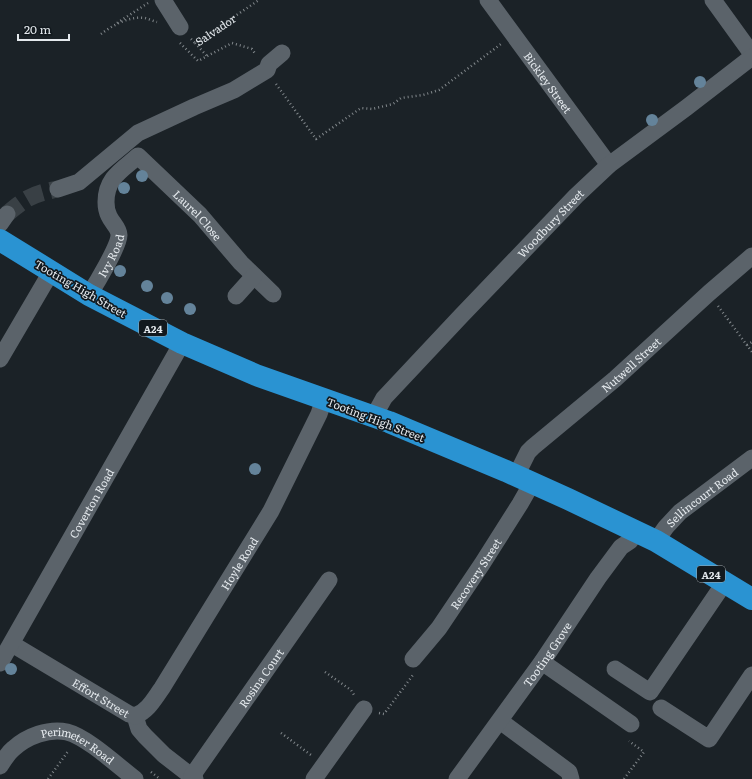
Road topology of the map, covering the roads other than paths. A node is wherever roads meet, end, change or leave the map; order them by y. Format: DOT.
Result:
graph roads {
  1 [pos="163,0"];
  2 [pos="488,0"];
  3 [pos="713,0"];
  4 [pos="178,33"];
  5 [pos="282,53"];
  6 [pos="752,56"];
  7 [pos="138,156"];
  8 [pos="609,164"];
  9 [pos="58,189"];
  10 [pos="0,240"];
  11 [pos="752,256"];
  12 [pos="51,272"];
  13 [pos="254,276"];
  14 [pos="273,294"];
  15 [pos="89,295"];
  16 [pos="236,296"];
  17 [pos="182,343"];
  18 [pos="0,359"];
  19 [pos="324,398"];
  20 [pos="374,416"];
  21 [pos="752,458"];
  22 [pos="524,479"];
  23 [pos="637,531"];
  24 [pos="656,541"];
  25 [pos="329,580"];
  26 [pos="725,582"];
  27 [pos="752,599"];
  28 [pos="12,644"];
  29 [pos="415,656"];
  30 [pos="542,662"];
  31 [pos="0,663"];
  32 [pos="614,669"];
  33 [pos="752,675"];
  34 [pos="661,708"];
  35 [pos="364,709"];
  36 [pos="135,716"];
  37 [pos="500,721"];
  38 [pos="631,724"];
  39 [pos="0,766"];
  40 [pos="193,778"];
  41 [pos="135,779"];
  42 [pos="314,779"];
  43 [pos="457,779"];
  44 [pos="571,779"];
  1 -- 4 [label="street, Salvador"];
  2 -- 8 [label="street, Bickley Street"];
  3 -- 6 [label="street"];
  5 -- 9 [label="street"];
  6 -- 8 [label="street, Woodbury Street"];
  7 -- 13 [label="street, Laurel Close"];
  7 -- 15 [label="street, Ivy Road"];
  8 -- 20 [label="street, Woodbury Street"];
  10 -- 12 [label="highway, Tooting High Street / A24"];
  11 -- 22 [label="street, Nutwell Street"];
  12 -- 15 [label="highway, Tooting High Street / A24"];
  12 -- 18 [label="street"];
  13 -- 14 [label="street, Laurel Close"];
  13 -- 16 [label="street"];
  15 -- 17 [label="highway, Tooting High Street / A24"];
  17 -- 19 [label="highway, Tooting High Street / A24"];
  17 -- 28 [label="street, Coverton Road"];
  19 -- 20 [label="highway, Tooting High Street / A24"];
  19 -- 36 [label="street, Hoyle Road"];
  20 -- 22 [label="highway, Tooting High Street / A24"];
  21 -- 24 [label="street, Sellincourt Road"];
  22 -- 23 [label="highway, Tooting High Street / A24"];
  22 -- 29 [label="street, Recovery Street"];
  23 -- 24 [label="highway, Tooting High Street / A24"];
  23 -- 30 [label="street, Tooting Grove"];
  24 -- 26 [label="highway, Tooting High Street / A24"];
  25 -- 40 [label="street, Rosina Court"];
  26 -- 27 [label="highway, Tooting High Street / A24"];
  26 -- 32 [label="street"];
  28 -- 31 [label="street, Coverton Road"];
  28 -- 36 [label="street, Effort Street"];
  30 -- 37 [label="street, Tooting Grove"];
  30 -- 38 [label="street"];
  33 -- 34 [label="street"];
  35 -- 42 [label="street"];
  36 -- 40 [label="street, Effort Street"];
  37 -- 43 [label="street, Tooting Grove"];
  37 -- 44 [label="street"];
  39 -- 41 [label="street, Perimeter Road"];
}
